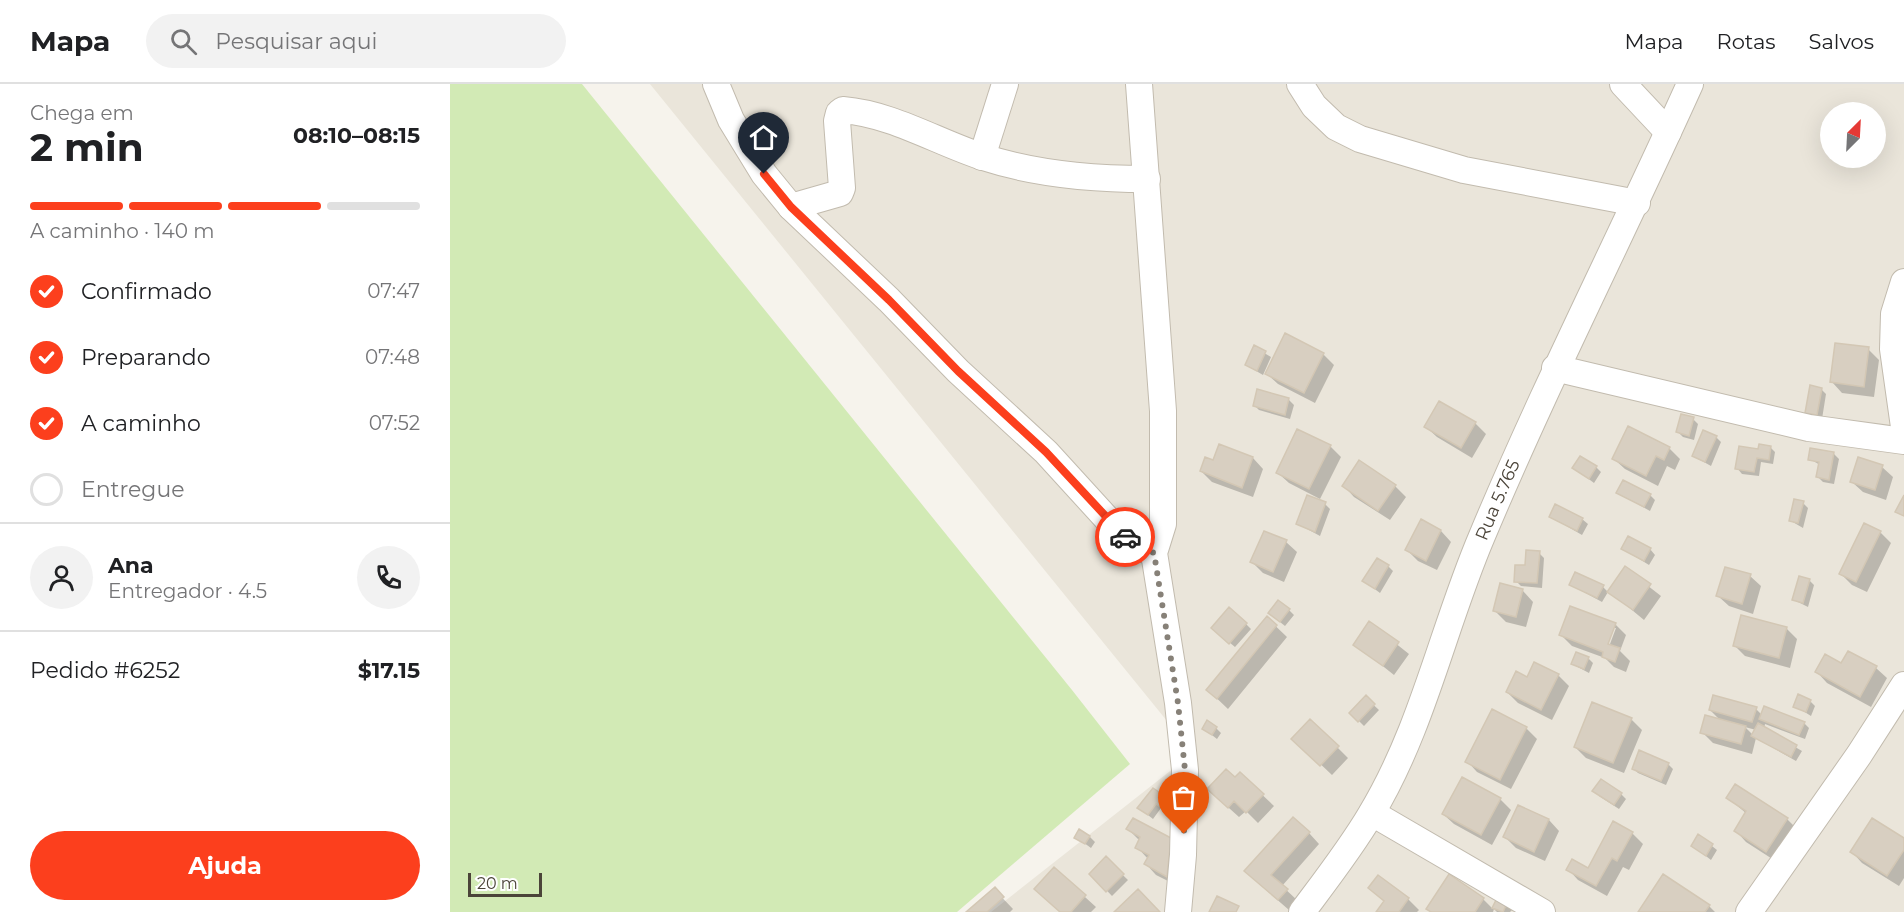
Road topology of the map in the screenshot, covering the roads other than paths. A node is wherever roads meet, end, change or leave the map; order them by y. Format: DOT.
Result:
graph roads {
  1 [pos="716,84"];
  2 [pos="1005,84"];
  3 [pos="1139,84"];
  4 [pos="1299,84"];
  5 [pos="1623,84"];
  6 [pos="1690,84"];
  7 [pos="1668,132"];
  8 [pos="982,157"];
  9 [pos="1147,179"];
  10 [pos="1637,203"];
  11 [pos="791,207"];
  12 [pos="1904,282"];
  13 [pos="1555,368"];
  14 [pos="1904,427"];
  15 [pos="1904,441"];
  16 [pos="1154,553"];
  17 [pos="1904,685"];
  18 [pos="1372,813"];
  19 [pos="1178,912"];
  20 [pos="1302,912"];
  21 [pos="1542,912"];
  22 [pos="1749,912"];
  1 -- 11 [label="street"];
  2 -- 8 [label="street"];
  3 -- 9 [label="street"];
  4 -- 10 [label="street"];
  5 -- 7 [label="street"];
  6 -- 7 [label="street, Rua 5.765"];
  7 -- 10 [label="street, Rua 5.765"];
  8 -- 9 [label="street"];
  8 -- 11 [label="street"];
  9 -- 16 [label="street"];
  10 -- 13 [label="street, Rua 5.765"];
  11 -- 16 [label="street"];
  12 -- 14 [label="street"];
  13 -- 15 [label="street"];
  13 -- 18 [label="street, Rua 5.765"];
  16 -- 19 [label="street"];
  17 -- 22 [label="street"];
  18 -- 20 [label="street, Rua 5.765"];
  18 -- 21 [label="street"];
}
